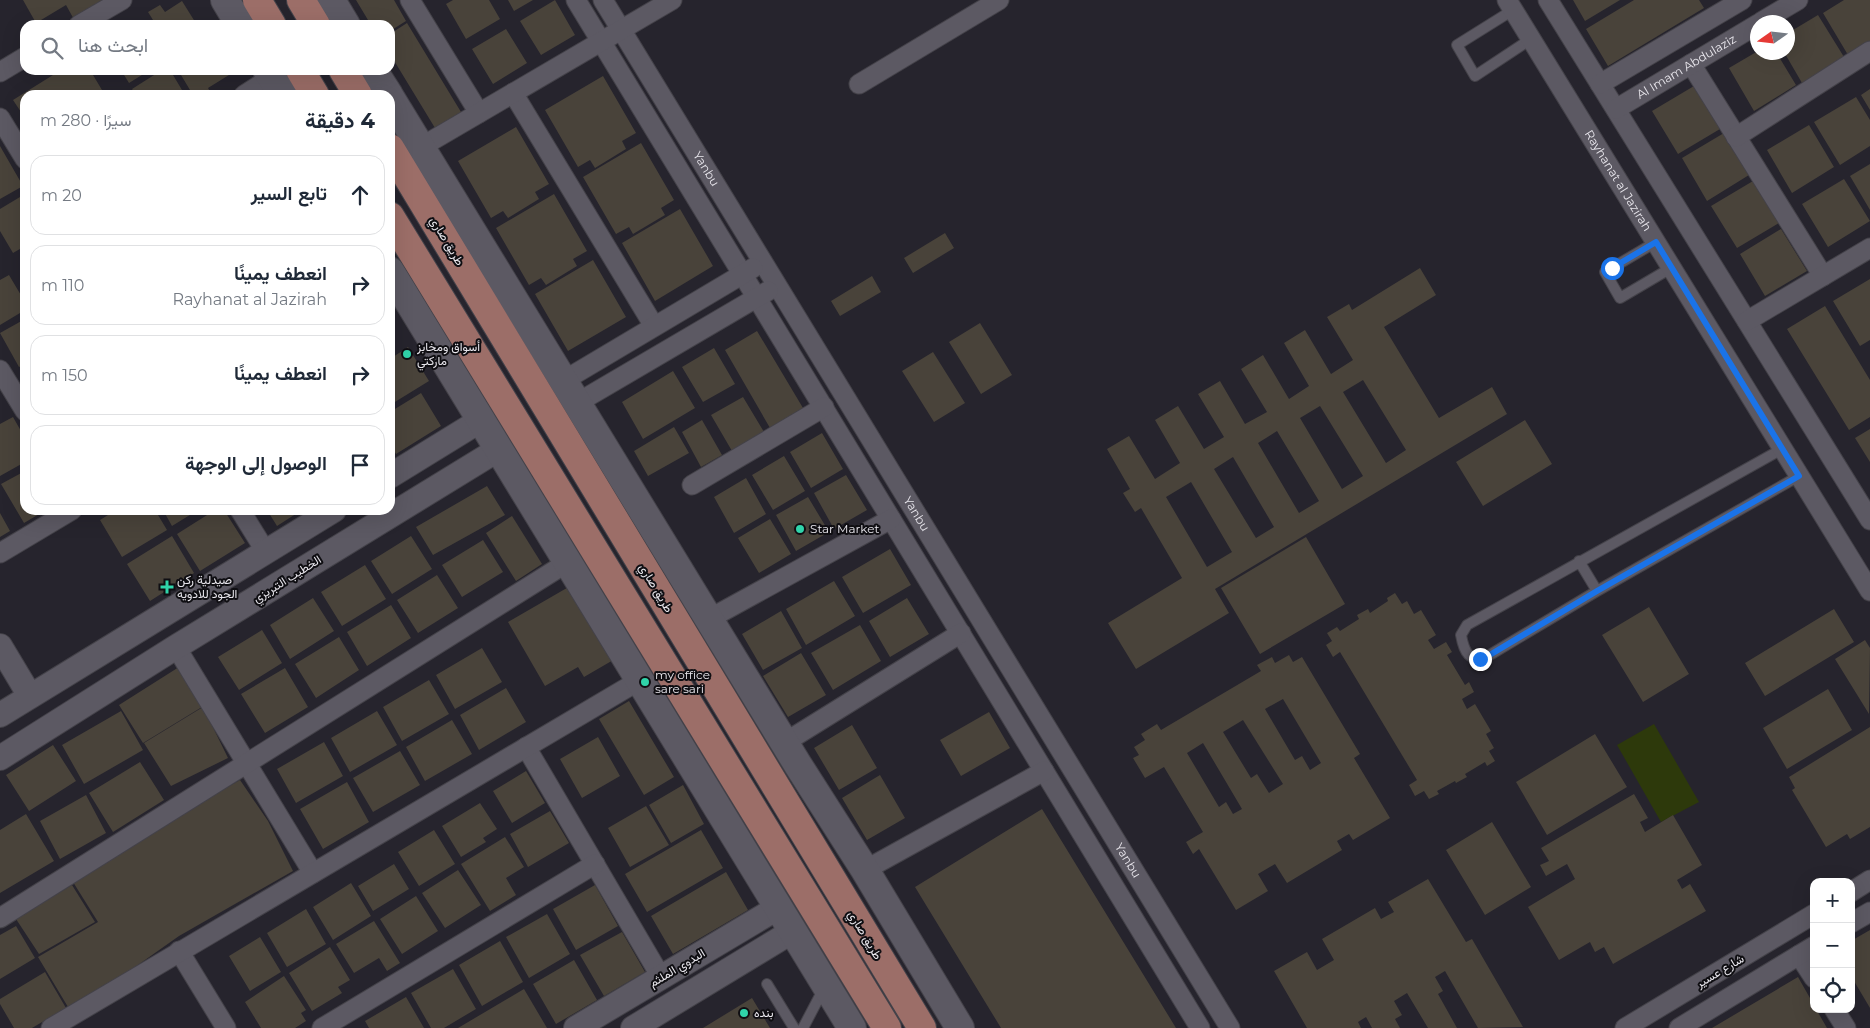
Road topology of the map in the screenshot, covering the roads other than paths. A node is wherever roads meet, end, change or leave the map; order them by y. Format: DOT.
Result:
graph roads {
  1 [pos="122,0"];
  2 [pos="224,0"];
  3 [pos="257,0"];
  4 [pos="301,0"];
  5 [pos="331,0"];
  6 [pos="410,0"];
  7 [pos="576,0"];
  8 [pos="603,0"];
  9 [pos="672,0"];
  10 [pos="999,0"];
  11 [pos="1548,0"];
  12 [pos="1742,0"];
  13 [pos="1798,0"];
  14 [pos="1510,5"];
  15 [pos="1722,5"];
  16 [pos="1773,15"];
  17 [pos="88,20"];
  18 [pos="237,20"];
  19 [pos="269,20"];
  20 [pos="313,20"];
  21 [pos="343,20"];
  22 [pos="1750,28"];
  23 [pos="621,30"];
  24 [pos="1531,39"];
  25 [pos="601,41"];
  26 [pos="1870,51"];
  27 [pos="20,60"];
  28 [pos="1691,64"];
  29 [pos="0,72"];
  30 [pos="303,75"];
  31 [pos="346,75"];
  32 [pos="377,75"];
  33 [pos="274,81"];
  34 [pos="859,84"];
  35 [pos="1600,84"];
  36 [pos="255,90"];
  37 [pos="313,90"];
  38 [pos="355,90"];
  39 [pos="386,90"];
  40 [pos="513,93"];
  41 [pos="395,106"];
  42 [pos="1616,109"];
  43 [pos="480,113"];
  44 [pos="0,118"];
  45 [pos="1736,137"];
  46 [pos="421,148"];
  47 [pos="20,151"];
  48 [pos="395,156"];
  49 [pos="395,224"];
  50 [pos="1656,242"];
  51 [pos="1870,248"];
  52 [pos="763,262"];
  53 [pos="1671,268"];
  54 [pos="743,274"];
  55 [pos="1823,276"];
  56 [pos="395,279"];
  57 [pos="777,286"];
  58 [pos="757,298"];
  59 [pos="1746,321"];
  60 [pos="654,326"];
  61 [pos="0,370"];
  62 [pos="570,392"];
  63 [pos="6,393"];
  64 [pos="20,407"];
  65 [pos="824,407"];
  66 [pos="481,420"];
  67 [pos="1782,448"];
  68 [pos="499,449"];
  69 [pos="395,471"];
  70 [pos="1799,476"];
  71 [pos="692,485"];
  72 [pos="395,513"];
  73 [pos="64,515"];
  74 [pos="243,515"];
  75 [pos="326,515"];
  76 [pos="391,515"];
  77 [pos="891,518"];
  78 [pos="1870,520"];
  79 [pos="266,552"];
  80 [pos="0,553"];
  81 [pos="1580,561"];
  82 [pos="568,562"];
  83 [pos="1597,591"];
  84 [pos="1870,592"];
  85 [pos="709,619"];
  86 [pos="961,633"];
  87 [pos="0,646"];
  88 [pos="176,647"];
  89 [pos="640,680"];
  90 [pos="30,696"];
  91 [pos="2,710"];
  92 [pos="784,743"];
  93 [pos="526,747"];
  94 [pos="0,758"];
  95 [pos="247,763"];
  96 [pos="1044,771"];
  97 [pos="595,864"];
  98 [pos="865,870"];
  99 [pos="313,873"];
  100 [pos="1870,880"];
  101 [pos="1855,889"];
  102 [pos="779,907"];
  103 [pos="1870,912"];
  104 [pos="1810,916"];
  105 [pos="0,918"];
  106 [pos="1855,921"];
  107 [pos="793,931"];
  108 [pos="1806,950"];
  109 [pos="179,951"];
  110 [pos="1811,968"];
  111 [pos="661,977"];
  112 [pos="767,984"];
  113 [pos="826,985"];
  114 [pos="1837,1013"];
  115 [pos="60,1025"];
  116 [pos="226,1028"];
  117 [pos="322,1028"];
  118 [pos="576,1028"];
  119 [pos="633,1028"];
  120 [pos="794,1028"];
  121 [pos="803,1028"];
  122 [pos="852,1028"];
  123 [pos="887,1028"];
  124 [pos="922,1028"];
  125 [pos="960,1028"];
  126 [pos="1200,1028"];
  127 [pos="1230,1028"];
  128 [pos="1625,1028"];
  129 [pos="1679,1028"];
  130 [pos="1846,1028"];
  1 -- 17 [label="street"];
  2 -- 18 [label="main road"];
  3 -- 19 [label="main road"];
  4 -- 20 [label="main road"];
  5 -- 21 [label="main road"];
  6 -- 43 [label="street"];
  7 -- 25 [label="street, Yanbu"];
  8 -- 23 [label="street, Yanbu"];
  9 -- 23 [label="street"];
  10 -- 34 [label="street"];
  11 -- 35 [label="street"];
  12 -- 15 [label="street"];
  13 -- 16 [label="street, Al Imam Abdulaziz"];
  14 -- 24 [label="street, Rayhanat al Jazirah"];
  14 -- 24 [label="lane"];
  15 -- 35 [label="street"];
  22 -- 28 [label="street, Al Imam Abdulaziz"];
  23 -- 25 [label="street"];
  23 -- 52 [label="street, Yanbu"];
  24 -- 50 [label="street, Rayhanat al Jazirah"];
  25 -- 40 [label="street"];
  25 -- 54 [label="street, Yanbu"];
  26 -- 45 [label="street"];
  27 -- 29 [label="street"];
  28 -- 42 [label="street, Al Imam Abdulaziz"];
  28 -- 45 [label="street"];
  30 -- 37 [label="main road"];
  31 -- 38 [label="main road"];
  32 -- 39 [label="main road"];
  33 -- 36 [label="street"];
  35 -- 42 [label="street"];
  40 -- 43 [label="street"];
  40 -- 60 [label="street"];
  41 -- 46 [label="main road"];
  42 -- 59 [label="street"];
  43 -- 46 [label="street"];
  44 -- 47 [label="street"];
  45 -- 55 [label="street"];
  46 -- 62 [label="main road"];
  48 -- 124 [label="main road, طريق صاري"];
  49 -- 123 [label="main road"];
  50 -- 53 [label="street, Rayhanat al Jazirah"];
  50 -- 53 [label="lane"];
  51 -- 55 [label="street"];
  52 -- 54 [label="street"];
  52 -- 57 [label="street, Yanbu"];
  53 -- 67 [label="street, Rayhanat al Jazirah"];
  54 -- 58 [label="street, Yanbu"];
  54 -- 60 [label="street"];
  55 -- 59 [label="street"];
  56 -- 66 [label="main road"];
  57 -- 58 [label="street"];
  57 -- 127 [label="street, Yanbu"];
  58 -- 62 [label="street"];
  58 -- 65 [label="street, Yanbu"];
  59 -- 78 [label="street"];
  60 -- 62 [label="street"];
  61 -- 63 [label="street"];
  62 -- 85 [label="main road"];
  63 -- 64 [label="street"];
  65 -- 71 [label="street"];
  65 -- 77 [label="street, Yanbu"];
  66 -- 68 [label="main road"];
  66 -- 69 [label="street"];
  67 -- 70 [label="street, Rayhanat al Jazirah"];
  67 -- 81 [label="lane"];
  68 -- 72 [label="street, الخطيب التبريزي"];
  68 -- 82 [label="main road"];
  70 -- 83 [label="lane"];
  70 -- 84 [label="street, Rayhanat al Jazirah"];
  73 -- 80 [label="street"];
  74 -- 79 [label="street"];
  75 -- 79 [label="street"];
  76 -- 88 [label="street, الخطيب التبريزي"];
  77 -- 85 [label="street"];
  77 -- 86 [label="street, Yanbu"];
  79 -- 90 [label="street"];
  81 -- 83 [label="lane"];
  81 -- 83 [label="lane"];
  82 -- 89 [label="main road"];
  82 -- 95 [label="street"];
  85 -- 92 [label="main road"];
  86 -- 92 [label="street"];
  86 -- 96 [label="street, Yanbu"];
  87 -- 90 [label="street"];
  88 -- 94 [label="street, الخطيب التبريزي"];
  88 -- 95 [label="street"];
  89 -- 93 [label="street"];
  89 -- 102 [label="main road"];
  90 -- 91 [label="street"];
  92 -- 98 [label="main road"];
  93 -- 97 [label="street"];
  93 -- 99 [label="street"];
  95 -- 99 [label="street"];
  95 -- 105 [label="street"];
  96 -- 98 [label="street"];
  96 -- 126 [label="street, Yanbu"];
  97 -- 111 [label="street"];
  97 -- 117 [label="street"];
  98 -- 125 [label="main road"];
  99 -- 109 [label="street"];
  100 -- 101 [label="street"];
  102 -- 107 [label="main road"];
  102 -- 111 [label="street, البدوي الملثم"];
  103 -- 106 [label="street"];
  104 -- 128 [label="street, شارع عسير"];
  107 -- 113 [label="main road"];
  107 -- 119 [label="street"];
  108 -- 110 [label="street"];
  108 -- 129 [label="street"];
  109 -- 115 [label="street"];
  109 -- 116 [label="street"];
  111 -- 118 [label="street, البدوي الملثم"];
  112 -- 120 [label="lane"];
  113 -- 121 [label="lane"];
  113 -- 122 [label="main road"];
  114 -- 130 [label="street"];
}
